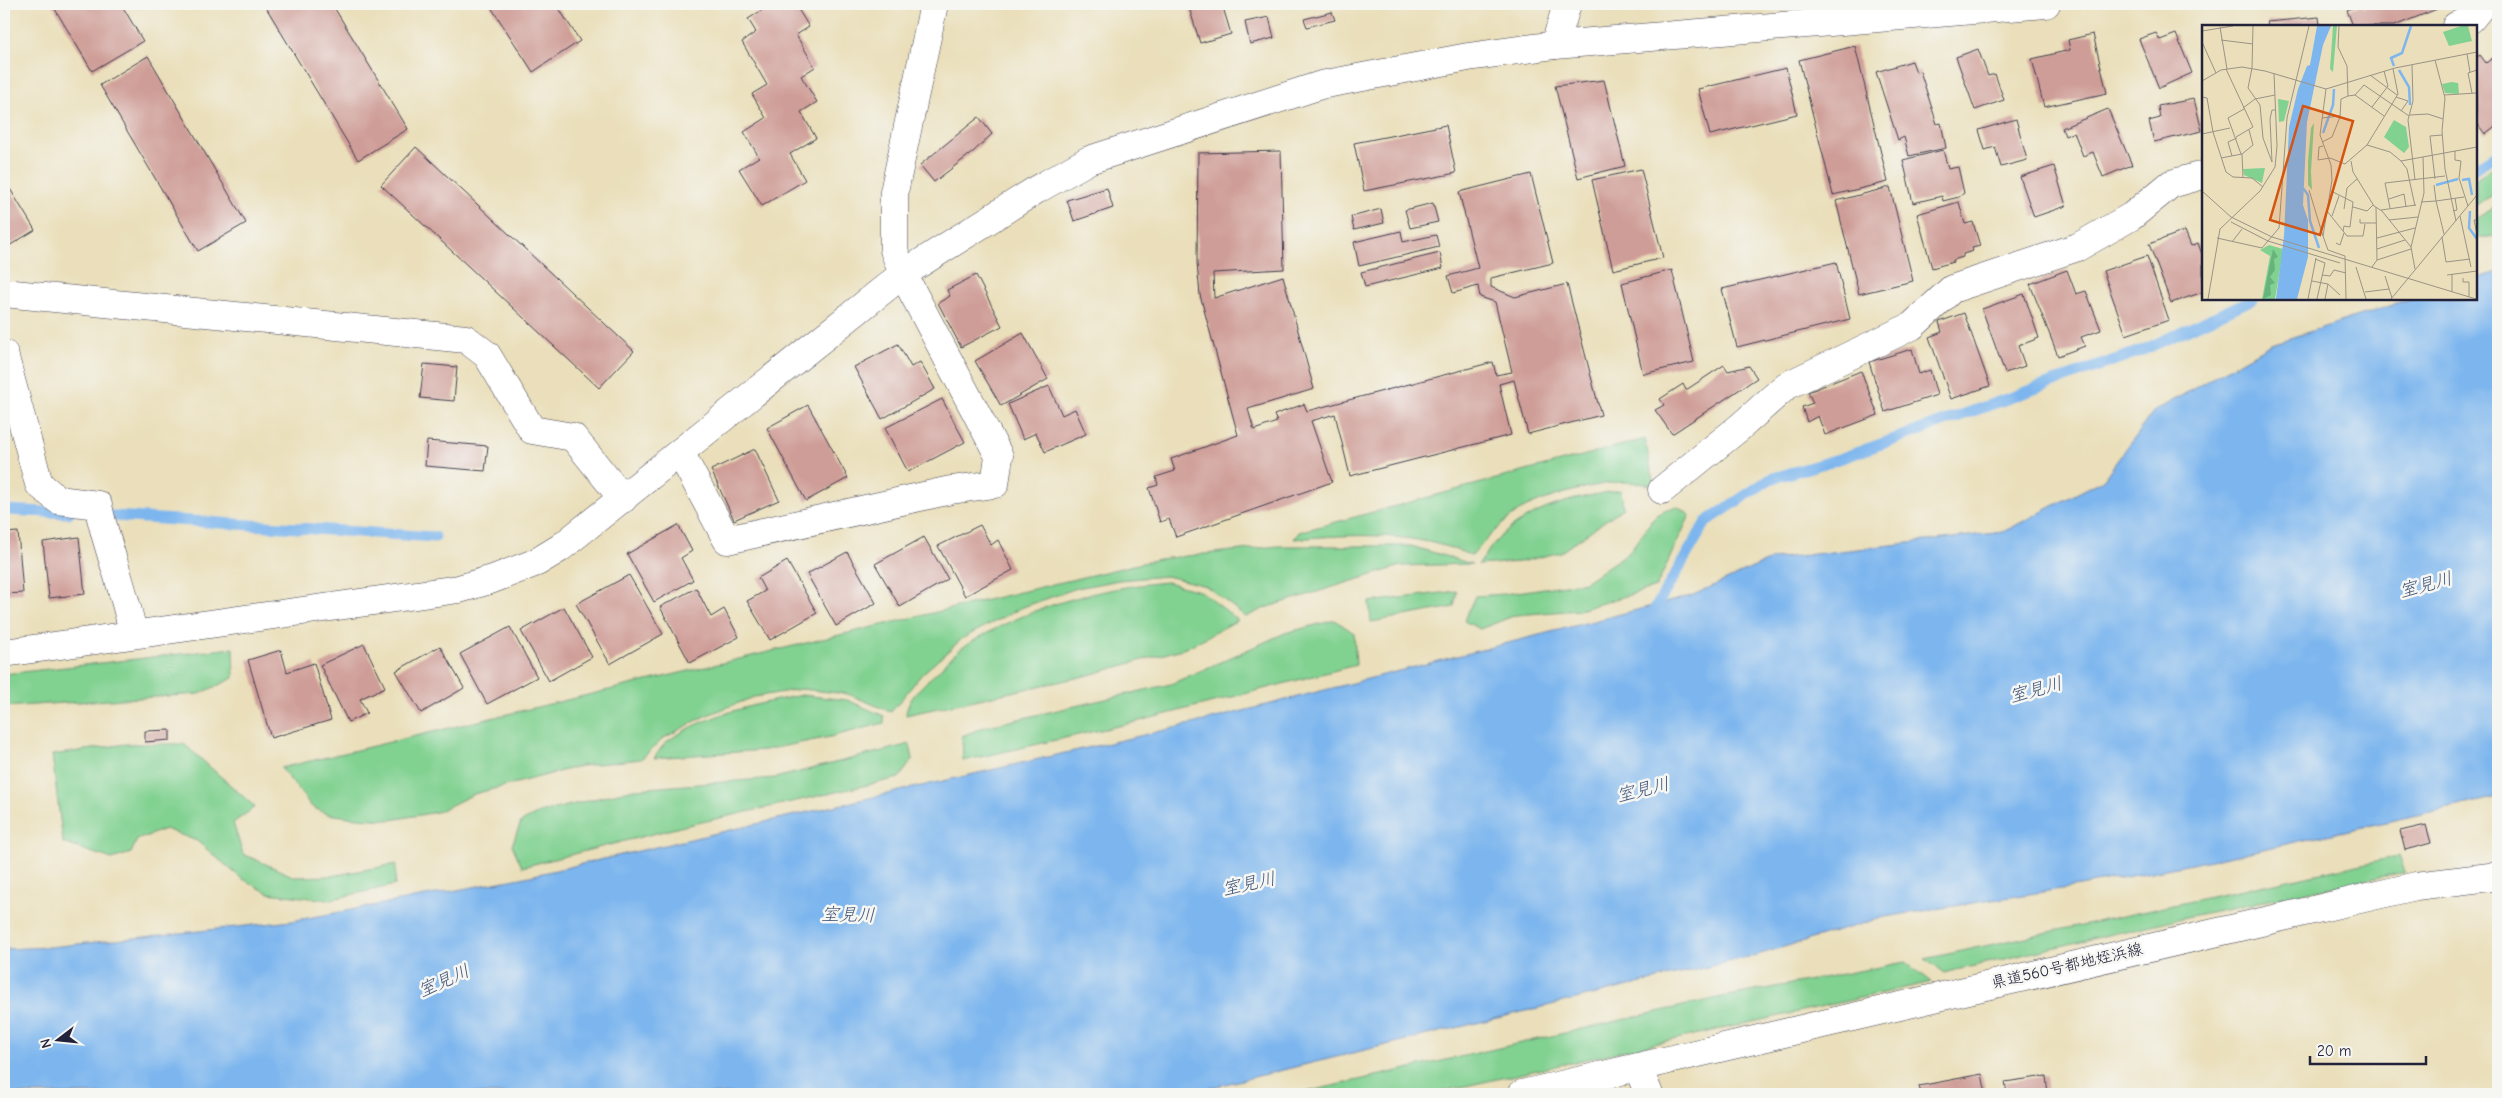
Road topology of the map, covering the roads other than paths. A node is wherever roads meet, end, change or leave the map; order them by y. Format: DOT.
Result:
graph roads {
  1 [pos="934,4"];
  2 [pos="1566,4"];
  3 [pos="2046,4"];
  4 [pos="2483,4"];
  5 [pos="1986,6"];
  6 [pos="2458,25"];
  7 [pos="1555,45"];
  8 [pos="2202,175"];
  9 [pos="903,274"];
  10 [pos="4,293"];
  11 [pos="4,354"];
  12 [pos="680,454"];
  13 [pos="1662,490"];
  14 [pos="623,499"];
  15 [pos="133,634"];
  16 [pos="4,653"];
  17 [pos="2498,876"];
  18 [pos="1638,1068"];
  19 [pos="1522,1094"];
  20 [pos="1649,1094"];
  1 -- 9 [label="street"];
  2 -- 7 [label="street"];
  3 -- 5 [label="street"];
  4 -- 6 [label="street"];
  5 -- 7 [label="street"];
  7 -- 9 [label="street"];
  8 -- 13 [label="street"];
  9 -- 12 [label="street"];
  9 -- 12 [label="street"];
  10 -- 14 [label="street"];
  11 -- 15 [label="street"];
  12 -- 14 [label="street"];
  14 -- 15 [label="street"];
  15 -- 16 [label="street"];
  17 -- 18 [label="street, 県道560号都地姪浜線"];
  18 -- 19 [label="street, 県道560号都地姪浜線"];
  18 -- 20 [label="street"];
}
